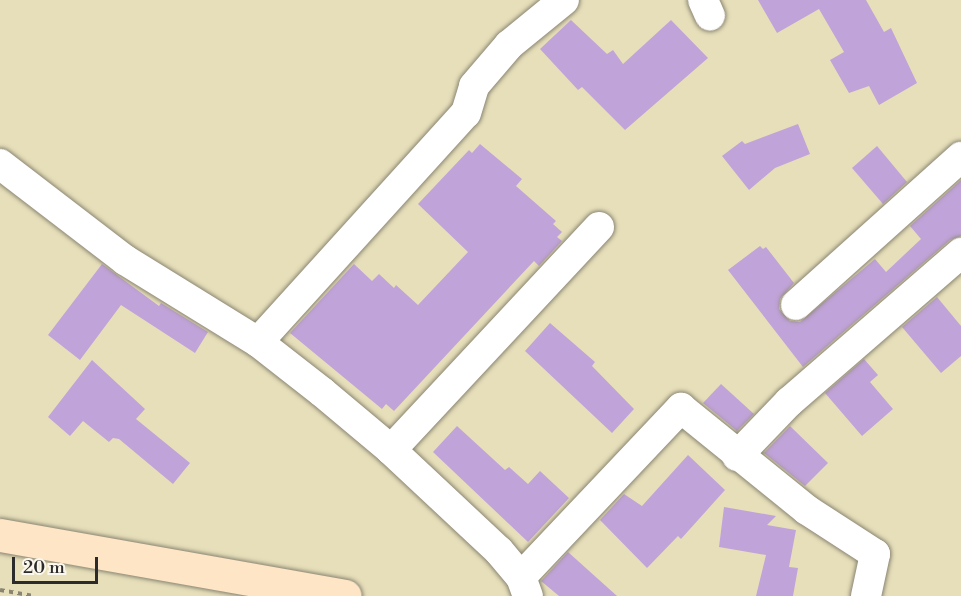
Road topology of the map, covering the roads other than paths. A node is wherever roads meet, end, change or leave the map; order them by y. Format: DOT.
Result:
graph roads {
  1 [pos="564,0"];
  2 [pos="961,157"];
  3 [pos="0,164"];
  4 [pos="599,227"];
  5 [pos="961,253"];
  6 [pos="796,305"];
  7 [pos="258,342"];
  8 [pos="391,450"];
  9 [pos="737,456"];
  10 [pos="0,535"];
  11 [pos="525,586"];
  12 [pos="345,596"];
  13 [pos="866,596"];
  1 -- 7 [label="street"];
  2 -- 6 [label="street"];
  3 -- 7 [label="street"];
  4 -- 8 [label="street"];
  5 -- 9 [label="street"];
  7 -- 8 [label="street"];
  8 -- 11 [label="street"];
  9 -- 11 [label="street"];
  9 -- 13 [label="street"];
  10 -- 12 [label="main road"];
}
